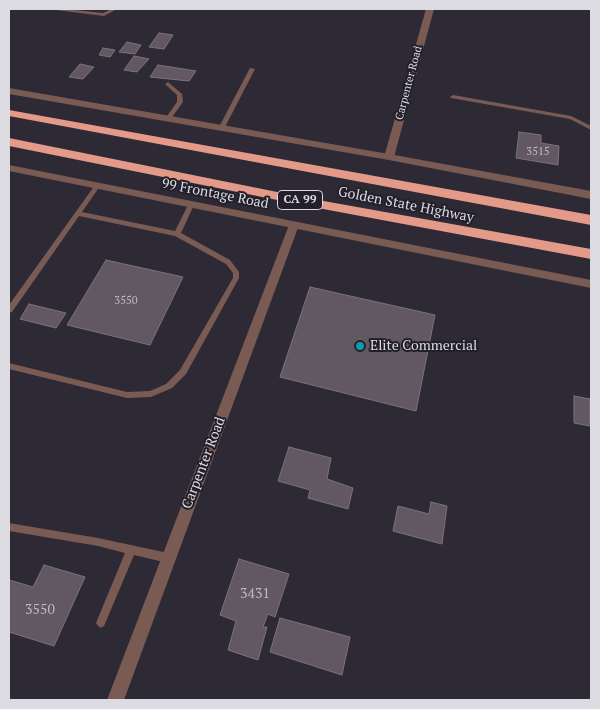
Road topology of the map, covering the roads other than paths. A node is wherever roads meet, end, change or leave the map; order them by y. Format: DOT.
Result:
graph roads {
  1 [pos="56,9"];
  2 [pos="115,9"];
  3 [pos="430,9"];
  4 [pos="252,69"];
  5 [pos="168,84"];
  6 [pos="9,91"];
  7 [pos="453,97"];
  8 [pos="9,113"];
  9 [pos="168,120"];
  10 [pos="591,128"];
  11 [pos="222,129"];
  12 [pos="9,142"];
  13 [pos="389,156"];
  14 [pos="9,168"];
  15 [pos="97,186"];
  16 [pos="591,195"];
  17 [pos="191,205"];
  18 [pos="78,213"];
  19 [pos="591,220"];
  20 [pos="294,225"];
  21 [pos="177,234"];
  22 [pos="591,254"];
  23 [pos="591,284"];
  24 [pos="9,310"];
  25 [pos="9,366"];
  26 [pos="9,527"];
  27 [pos="131,550"];
  28 [pos="168,558"];
  29 [pos="101,623"];
  30 [pos="115,700"];
  1 -- 2 [label="lane"];
  3 -- 13 [label="street, Carpenter Road"];
  4 -- 11 [label="lane"];
  5 -- 9 [label="lane"];
  6 -- 9 [label="street"];
  7 -- 10 [label="lane"];
  8 -- 19 [label="highway, Golden State Highway / CA 99"];
  9 -- 11 [label="street"];
  11 -- 13 [label="street"];
  12 -- 22 [label="highway, Golden State Highway / CA 99"];
  13 -- 16 [label="street"];
  14 -- 15 [label="street, 99 Frontage Road"];
  15 -- 17 [label="street, 99 Frontage Road"];
  15 -- 18 [label="lane"];
  17 -- 20 [label="street, 99 Frontage Road"];
  17 -- 21 [label="lane"];
  18 -- 21 [label="lane"];
  18 -- 24 [label="lane"];
  20 -- 23 [label="street, 99 Frontage Road"];
  20 -- 28 [label="street, Carpenter Road"];
  21 -- 25 [label="lane"];
  26 -- 27 [label="lane"];
  27 -- 28 [label="lane"];
  27 -- 29 [label="lane"];
  28 -- 30 [label="street, Carpenter Road"];
}
